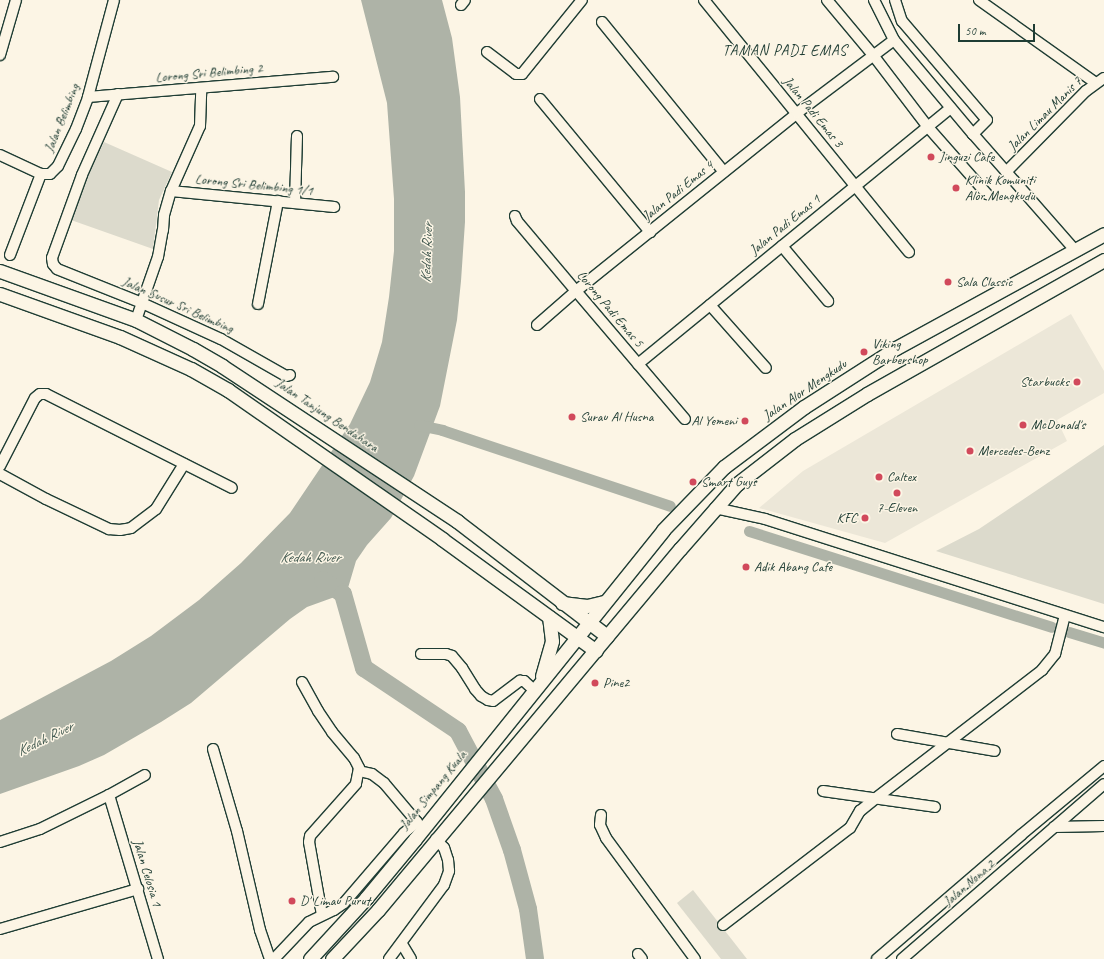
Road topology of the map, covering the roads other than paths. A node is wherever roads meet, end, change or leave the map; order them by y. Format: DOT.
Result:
graph roads {
  1 [pos="16,0"];
  2 [pos="114,0"];
  3 [pos="582,0"];
  4 [pos="704,0"];
  5 [pos="827,0"];
  6 [pos="874,0"];
  7 [pos="895,0"];
  8 [pos="979,0"];
  9 [pos="602,22"];
  10 [pos="894,40"];
  11 [pos="487,52"];
  12 [pos="0,55"];
  13 [pos="873,55"];
  14 [pos="332,77"];
  15 [pos="1100,81"];
  16 [pos="202,88"];
  17 [pos="118,94"];
  18 [pos="88,97"];
  19 [pos="540,99"];
  20 [pos="951,108"];
  21 [pos="797,113"];
  22 [pos="927,126"];
  23 [pos="973,134"];
  24 [pos="297,136"];
  25 [pos="0,155"];
  26 [pos="724,172"];
  27 [pos="1006,172"];
  28 [pos="41,174"];
  29 [pos="855,186"];
  30 [pos="171,191"];
  31 [pos="987,194"];
  32 [pos="278,201"];
  33 [pos="295,203"];
  34 [pos="334,207"];
  35 [pos="515,216"];
  36 [pos="650,232"];
  37 [pos="1102,235"];
  38 [pos="782,246"];
  39 [pos="1075,250"];
  40 [pos="909,252"];
  41 [pos="1104,253"];
  42 [pos="10,255"];
  43 [pos="1104,260"];
  44 [pos="1,275"];
  45 [pos="576,291"];
  46 [pos="0,294"];
  47 [pos="828,301"];
  48 [pos="142,303"];
  49 [pos="258,304"];
  50 [pos="710,305"];
  51 [pos="136,320"];
  52 [pos="537,325"];
  53 [pos="638,364"];
  54 [pos="766,368"];
  55 [pos="290,375"];
  56 [pos="685,419"];
  57 [pos="184,464"];
  58 [pos="0,466"];
  59 [pos="0,474"];
  60 [pos="232,488"];
  61 [pos="715,508"];
  62 [pos="561,602"];
  63 [pos="604,602"];
  64 [pos="1065,615"];
  65 [pos="549,617"];
  66 [pos="588,623"];
  67 [pos="1104,627"];
  68 [pos="607,636"];
  69 [pos="576,638"];
  70 [pos="596,651"];
  71 [pos="421,654"];
  72 [pos="302,682"];
  73 [pos="538,686"];
  74 [pos="897,734"];
  75 [pos="950,742"];
  76 [pos="213,749"];
  77 [pos="995,751"];
  78 [pos="1104,766"];
  79 [pos="359,771"];
  80 [pos="144,775"];
  81 [pos="1104,784"];
  82 [pos="823,791"];
  83 [pos="109,796"];
  84 [pos="876,798"];
  85 [pos="935,807"];
  86 [pos="600,815"];
  87 [pos="422,823"];
  88 [pos="1104,826"];
  89 [pos="1054,827"];
  90 [pos="436,839"];
  91 [pos="0,842"];
  92 [pos="138,889"];
  93 [pos="322,914"];
  94 [pos="723,925"];
  95 [pos="0,929"];
  96 [pos="402,944"];
  97 [pos="158,959"];
  98 [pos="270,959"];
  99 [pos="274,959"];
  100 [pos="310,959"];
  101 [pos="332,959"];
  102 [pos="389,959"];
  103 [pos="411,959"];
  104 [pos="695,959"];
  105 [pos="877,959"];
  106 [pos="902,959"];
  1 -- 12 [label="street"];
  2 -- 18 [label="street, Jalan Belimbing"];
  3 -- 11 [label="street"];
  4 -- 21 [label="street, Jalan Padi Emas 3"];
  5 -- 13 [label="street"];
  6 -- 10 [label="street"];
  7 -- 23 [label="street"];
  8 -- 15 [label="street"];
  9 -- 26 [label="street"];
  10 -- 13 [label="street, Jalan Padi Emas 4"];
  10 -- 20 [label="street"];
  13 -- 21 [label="street, Jalan Padi Emas 4"];
  13 -- 22 [label="street"];
  14 -- 16 [label="street, Lorong Sri Belimbing 2"];
  15 -- 27 [label="street, Jalan Limau Manis 7"];
  16 -- 17 [label="street, Lorong Sri Belimbing 2"];
  16 -- 30 [label="street"];
  17 -- 18 [label="street, Lorong Sri Belimbing 2"];
  17 -- 48 [label="street, Jalan Susur Sri Belimbing"];
  18 -- 28 [label="street, Jalan Belimbing"];
  19 -- 36 [label="street"];
  20 -- 22 [label="street, Jalan Padi Emas 1"];
  20 -- 23 [label="street"];
  21 -- 26 [label="street, Jalan Padi Emas 4"];
  21 -- 29 [label="street, Jalan Padi Emas 3"];
  22 -- 29 [label="street, Jalan Padi Emas 1"];
  22 -- 31 [label="street"];
  23 -- 27 [label="street"];
  24 -- 33 [label="street"];
  25 -- 28 [label="street"];
  26 -- 36 [label="street, Jalan Padi Emas 4"];
  27 -- 39 [label="street"];
  28 -- 42 [label="street"];
  29 -- 38 [label="street, Jalan Padi Emas 1"];
  29 -- 40 [label="street, Jalan Padi Emas 3"];
  30 -- 32 [label="street, Lorong Sri Belimbing 1/1"];
  30 -- 48 [label="street"];
  32 -- 33 [label="street, Lorong Sri Belimbing 1/1"];
  32 -- 49 [label="street"];
  33 -- 34 [label="street, Lorong Sri Belimbing 1/1"];
  35 -- 45 [label="street, Lorong Padi Emas 5"];
  36 -- 45 [label="street, Jalan Padi Emas 4"];
  37 -- 39 [label="main road, Jalan Alor Mengkudu"];
  37 -- 41 [label="main road"];
  38 -- 47 [label="street"];
  38 -- 50 [label="street, Jalan Padi Emas 1"];
  39 -- 63 [label="main road, Jalan Alor Mengkudu"];
  43 -- 61 [label="main road"];
  44 -- 51 [label="main road, Jalan Tanjung Bendahara"];
  45 -- 52 [label="street, Jalan Padi Emas 4"];
  45 -- 53 [label="street, Lorong Padi Emas 5"];
  46 -- 65 [label="main road"];
  48 -- 51 [label="street"];
  48 -- 55 [label="street, Jalan Susur Sri Belimbing"];
  50 -- 53 [label="street, Jalan Padi Emas 1"];
  50 -- 54 [label="street"];
  51 -- 62 [label="main road, Jalan Tanjung Bendahara"];
  53 -- 56 [label="street, Lorong Padi Emas 5"];
  57 -- 58 [label="street"];
  57 -- 59 [label="street"];
  57 -- 60 [label="street"];
  61 -- 64 [label="street"];
  61 -- 68 [label="main road"];
  62 -- 63 [label="main road"];
  62 -- 66 [label="main road, Jalan Tanjung Bendahara"];
  63 -- 66 [label="main road, Jalan Alor Mengkudu"];
  64 -- 67 [label="street"];
  64 -- 75 [label="street"];
  65 -- 69 [label="main road"];
  65 -- 73 [label="main road"];
  66 -- 68 [label="main road, Jalan Tanjung Bendahara"];
  66 -- 69 [label="main road, Jalan Alor Mengkudu"];
  68 -- 70 [label="main road"];
  69 -- 70 [label="main road"];
  69 -- 73 [label="main road, Jalan Simpang Kuala"];
  70 -- 90 [label="main road"];
  71 -- 73 [label="street"];
  72 -- 79 [label="street"];
  73 -- 87 [label="main road, Jalan Simpang Kuala"];
  74 -- 75 [label="street"];
  75 -- 77 [label="street"];
  75 -- 84 [label="street"];
  76 -- 98 [label="street"];
  78 -- 105 [label="street"];
  79 -- 87 [label="street"];
  79 -- 93 [label="street"];
  80 -- 83 [label="street"];
  81 -- 89 [label="street, Jalan Nona 2"];
  82 -- 84 [label="street"];
  83 -- 91 [label="street"];
  83 -- 92 [label="street, Jalan Celosia 1"];
  84 -- 85 [label="street"];
  84 -- 94 [label="street"];
  86 -- 104 [label="street"];
  87 -- 93 [label="street"];
  87 -- 100 [label="main road, Jalan Simpang Kuala"];
  88 -- 89 [label="street"];
  89 -- 106 [label="street, Jalan Nona 2"];
  90 -- 96 [label="street"];
  90 -- 101 [label="main road"];
  92 -- 95 [label="street"];
  92 -- 97 [label="street, Jalan Celosia 1"];
  93 -- 99 [label="street"];
  96 -- 102 [label="street"];
  96 -- 103 [label="street"];
}
